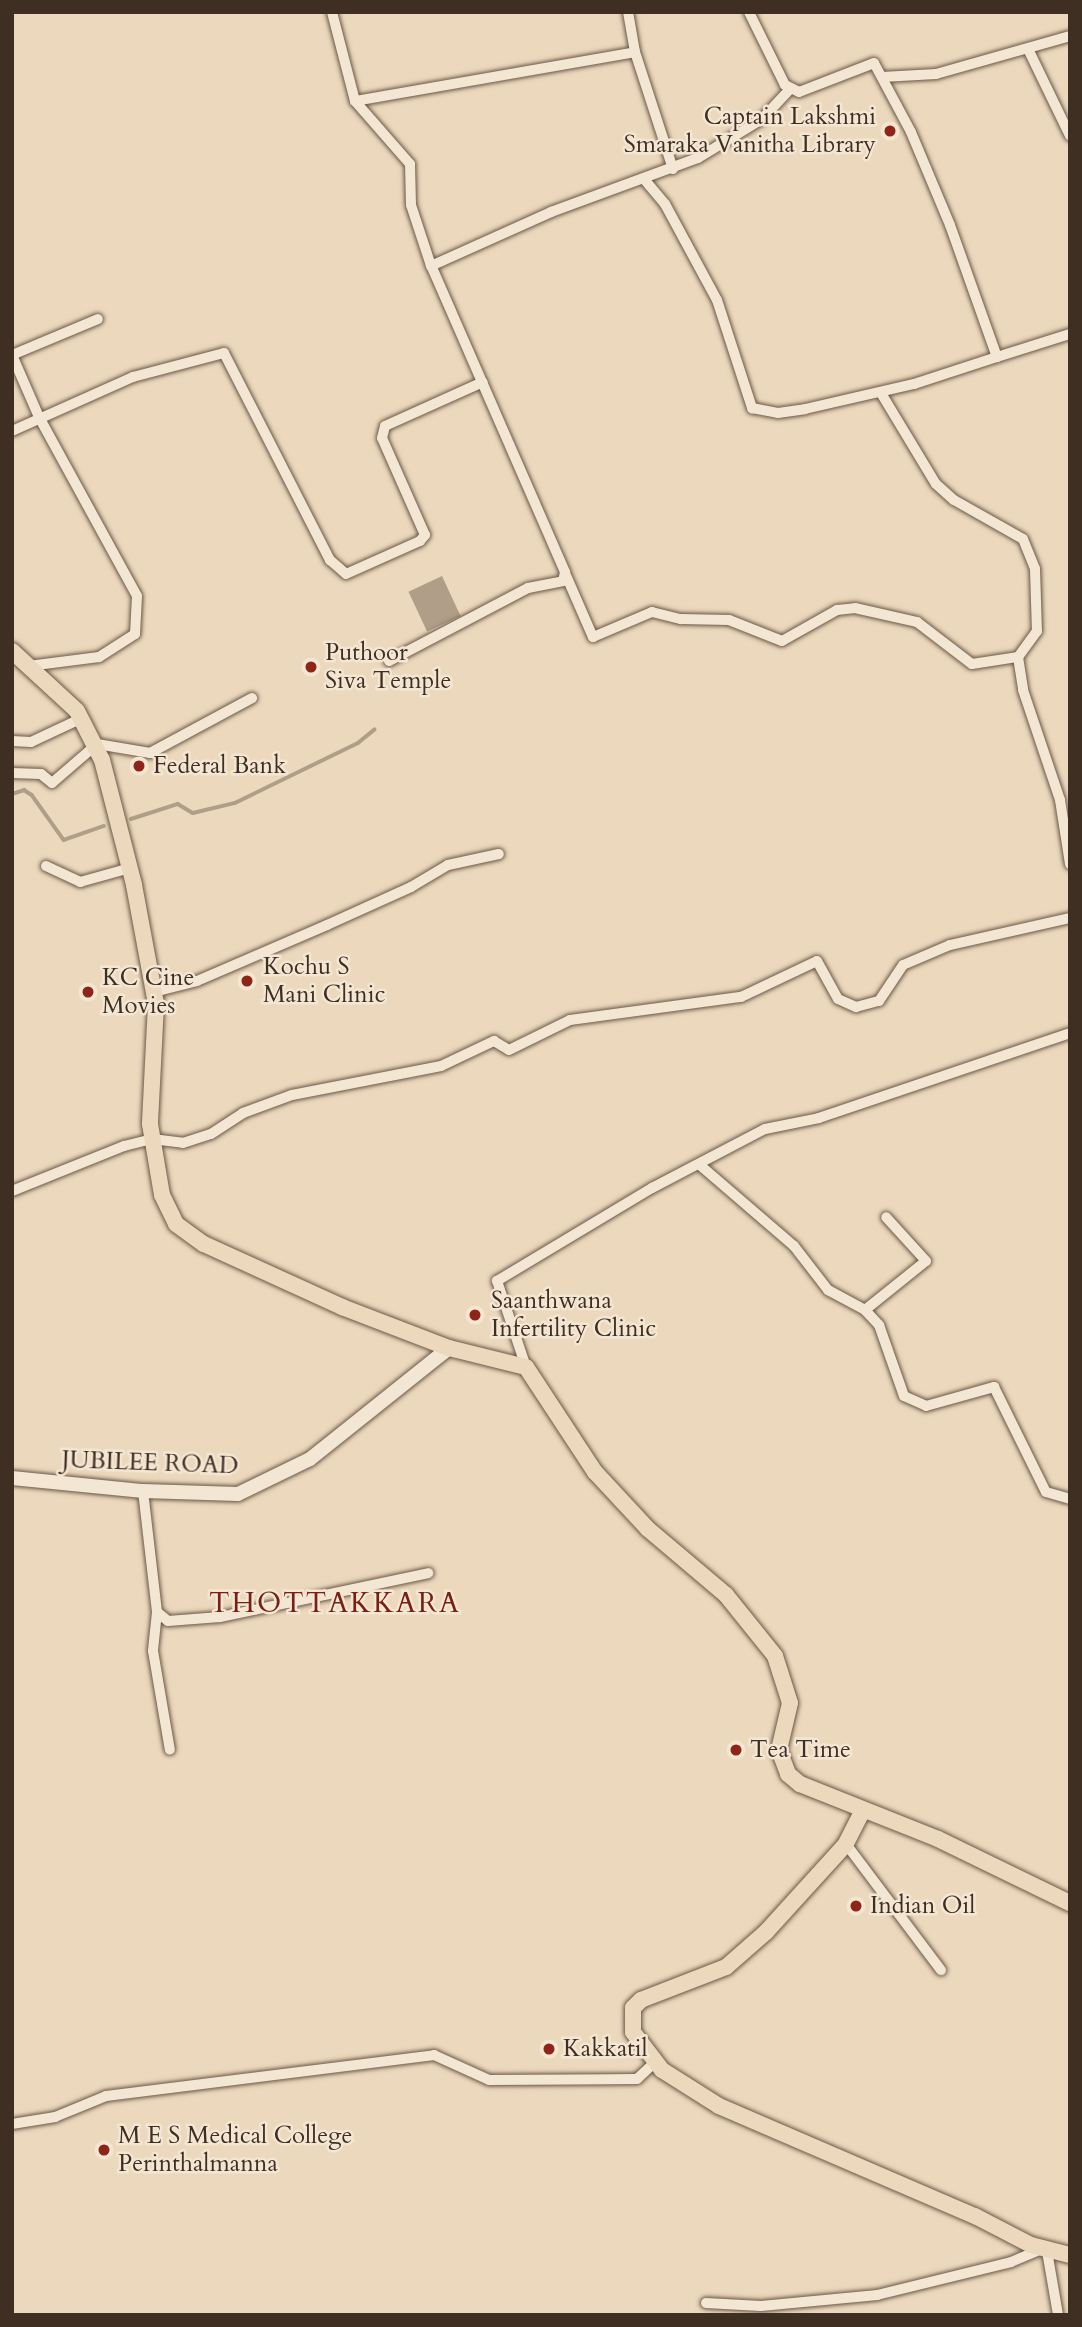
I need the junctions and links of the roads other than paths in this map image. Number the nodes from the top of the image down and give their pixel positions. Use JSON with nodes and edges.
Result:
{"nodes":[{"id":1,"x":332,"y":12,"type":"edge"},
{"id":2,"x":628,"y":12,"type":"edge"},
{"id":3,"x":750,"y":12,"type":"edge"},
{"id":4,"x":1070,"y":36,"type":"edge"},
{"id":5,"x":1029,"y":51,"type":"junction"},
{"id":6,"x":635,"y":52,"type":"junction"},
{"id":7,"x":882,"y":77,"type":"junction"},
{"id":8,"x":791,"y":88,"type":"junction"},
{"id":9,"x":355,"y":101,"type":"junction"},
{"id":10,"x":1070,"y":136,"type":"edge"},
{"id":11,"x":673,"y":169,"type":"junction"},
{"id":12,"x":644,"y":179,"type":"junction"},
{"id":13,"x":430,"y":266,"type":"junction"},
{"id":14,"x":98,"y":319,"type":"dead end"},
{"id":15,"x":1070,"y":334,"type":"edge"},
{"id":16,"x":12,"y":355,"type":"edge"},
{"id":17,"x":997,"y":357,"type":"junction"},
{"id":18,"x":483,"y":382,"type":"junction"},
{"id":19,"x":881,"y":393,"type":"junction"},
{"id":20,"x":39,"y":417,"type":"junction"},
{"id":21,"x":12,"y":431,"type":"edge"},
{"id":22,"x":565,"y":572,"type":"junction"},
{"id":23,"x":12,"y":651,"type":"edge"},
{"id":24,"x":1018,"y":657,"type":"junction"},
{"id":25,"x":389,"y":661,"type":"dead end"},
{"id":26,"x":29,"y":666,"type":"junction"},
{"id":27,"x":252,"y":698,"type":"dead end"},
{"id":28,"x":82,"y":718,"type":"junction"},
{"id":29,"x":12,"y":741,"type":"edge"},
{"id":30,"x":97,"y":744,"type":"junction"},
{"id":31,"x":12,"y":773,"type":"edge"},
{"id":32,"x":499,"y":854,"type":"dead end"},
{"id":33,"x":1070,"y":864,"type":"edge"},
{"id":34,"x":47,"y":866,"type":"dead end"},
{"id":35,"x":130,"y":868,"type":"junction"},
{"id":36,"x":1070,"y":918,"type":"edge"},
{"id":37,"x":154,"y":992,"type":"junction"},
{"id":38,"x":1070,"y":1033,"type":"edge"},
{"id":39,"x":152,"y":1139,"type":"junction"},
{"id":40,"x":701,"y":1166,"type":"junction"},
{"id":41,"x":12,"y":1191,"type":"edge"},
{"id":42,"x":886,"y":1217,"type":"dead end"},
{"id":43,"x":865,"y":1310,"type":"junction"},
{"id":44,"x":449,"y":1348,"type":"junction"},
{"id":45,"x":526,"y":1367,"type":"junction"},
{"id":46,"x":12,"y":1478,"type":"edge"},
{"id":47,"x":143,"y":1491,"type":"junction"},
{"id":48,"x":1070,"y":1499,"type":"edge"},
{"id":49,"x":428,"y":1573,"type":"dead end"},
{"id":50,"x":158,"y":1612,"type":"junction"},
{"id":51,"x":170,"y":1750,"type":"dead end"},
{"id":52,"x":863,"y":1810,"type":"junction"},
{"id":53,"x":846,"y":1844,"type":"junction"},
{"id":54,"x":1070,"y":1903,"type":"edge"},
{"id":55,"x":942,"y":1970,"type":"dead end"},
{"id":56,"x":655,"y":2062,"type":"junction"},
{"id":57,"x":12,"y":2124,"type":"edge"},
{"id":58,"x":1044,"y":2250,"type":"junction"},
{"id":59,"x":1070,"y":2255,"type":"edge"},
{"id":60,"x":706,"y":2303,"type":"dead end"},
{"id":61,"x":1058,"y":2315,"type":"edge"}],
"edges":[{"from":1,"to":9,"type":"street"},
{"from":2,"to":6,"type":"street"},
{"from":3,"to":8,"type":"street"},
{"from":4,"to":5,"type":"street"},
{"from":5,"to":7,"type":"street"},
{"from":5,"to":10,"type":"street"},
{"from":6,"to":9,"type":"street"},
{"from":6,"to":11,"type":"street"},
{"from":7,"to":8,"type":"street"},
{"from":7,"to":17,"type":"street"},
{"from":8,"to":11,"type":"street"},
{"from":9,"to":13,"type":"street"},
{"from":11,"to":12,"type":"street"},
{"from":12,"to":13,"type":"street"},
{"from":12,"to":19,"type":"street"},
{"from":13,"to":18,"type":"street"},
{"from":14,"to":16,"type":"street"},
{"from":15,"to":17,"type":"street"},
{"from":16,"to":20,"type":"street"},
{"from":17,"to":19,"type":"street"},
{"from":18,"to":20,"type":"street"},
{"from":18,"to":22,"type":"street"},
{"from":19,"to":24,"type":"street"},
{"from":20,"to":21,"type":"street"},
{"from":20,"to":26,"type":"street"},
{"from":22,"to":24,"type":"street"},
{"from":22,"to":25,"type":"street"},
{"from":23,"to":26,"type":"main road"},
{"from":24,"to":33,"type":"street"},
{"from":26,"to":28,"type":"main road"},
{"from":27,"to":30,"type":"street"},
{"from":28,"to":29,"type":"street"},
{"from":28,"to":30,"type":"main road"},
{"from":30,"to":31,"type":"street"},
{"from":30,"to":35,"type":"main road"},
{"from":32,"to":37,"type":"street"},
{"from":34,"to":35,"type":"street"},
{"from":35,"to":37,"type":"main road"},
{"from":36,"to":39,"type":"street"},
{"from":37,"to":39,"type":"main road"},
{"from":38,"to":40,"type":"street"},
{"from":39,"to":41,"type":"street"},
{"from":39,"to":44,"type":"main road"},
{"from":40,"to":43,"type":"street"},
{"from":40,"to":45,"type":"street"},
{"from":42,"to":43,"type":"street"},
{"from":43,"to":48,"type":"street"},
{"from":44,"to":45,"type":"main road"},
{"from":44,"to":47,"type":"main road","name":"JUBILEE ROAD"},
{"from":45,"to":52,"type":"main road"},
{"from":46,"to":47,"type":"main road","name":"JUBILEE ROAD"},
{"from":47,"to":50,"type":"street"},
{"from":49,"to":50,"type":"street"},
{"from":50,"to":51,"type":"street"},
{"from":52,"to":53,"type":"main road"},
{"from":52,"to":54,"type":"main road"},
{"from":53,"to":55,"type":"street"},
{"from":53,"to":56,"type":"main road"},
{"from":56,"to":57,"type":"street"},
{"from":56,"to":58,"type":"main road"},
{"from":58,"to":59,"type":"main road"},
{"from":58,"to":60,"type":"street"},
{"from":58,"to":61,"type":"street"}]}
